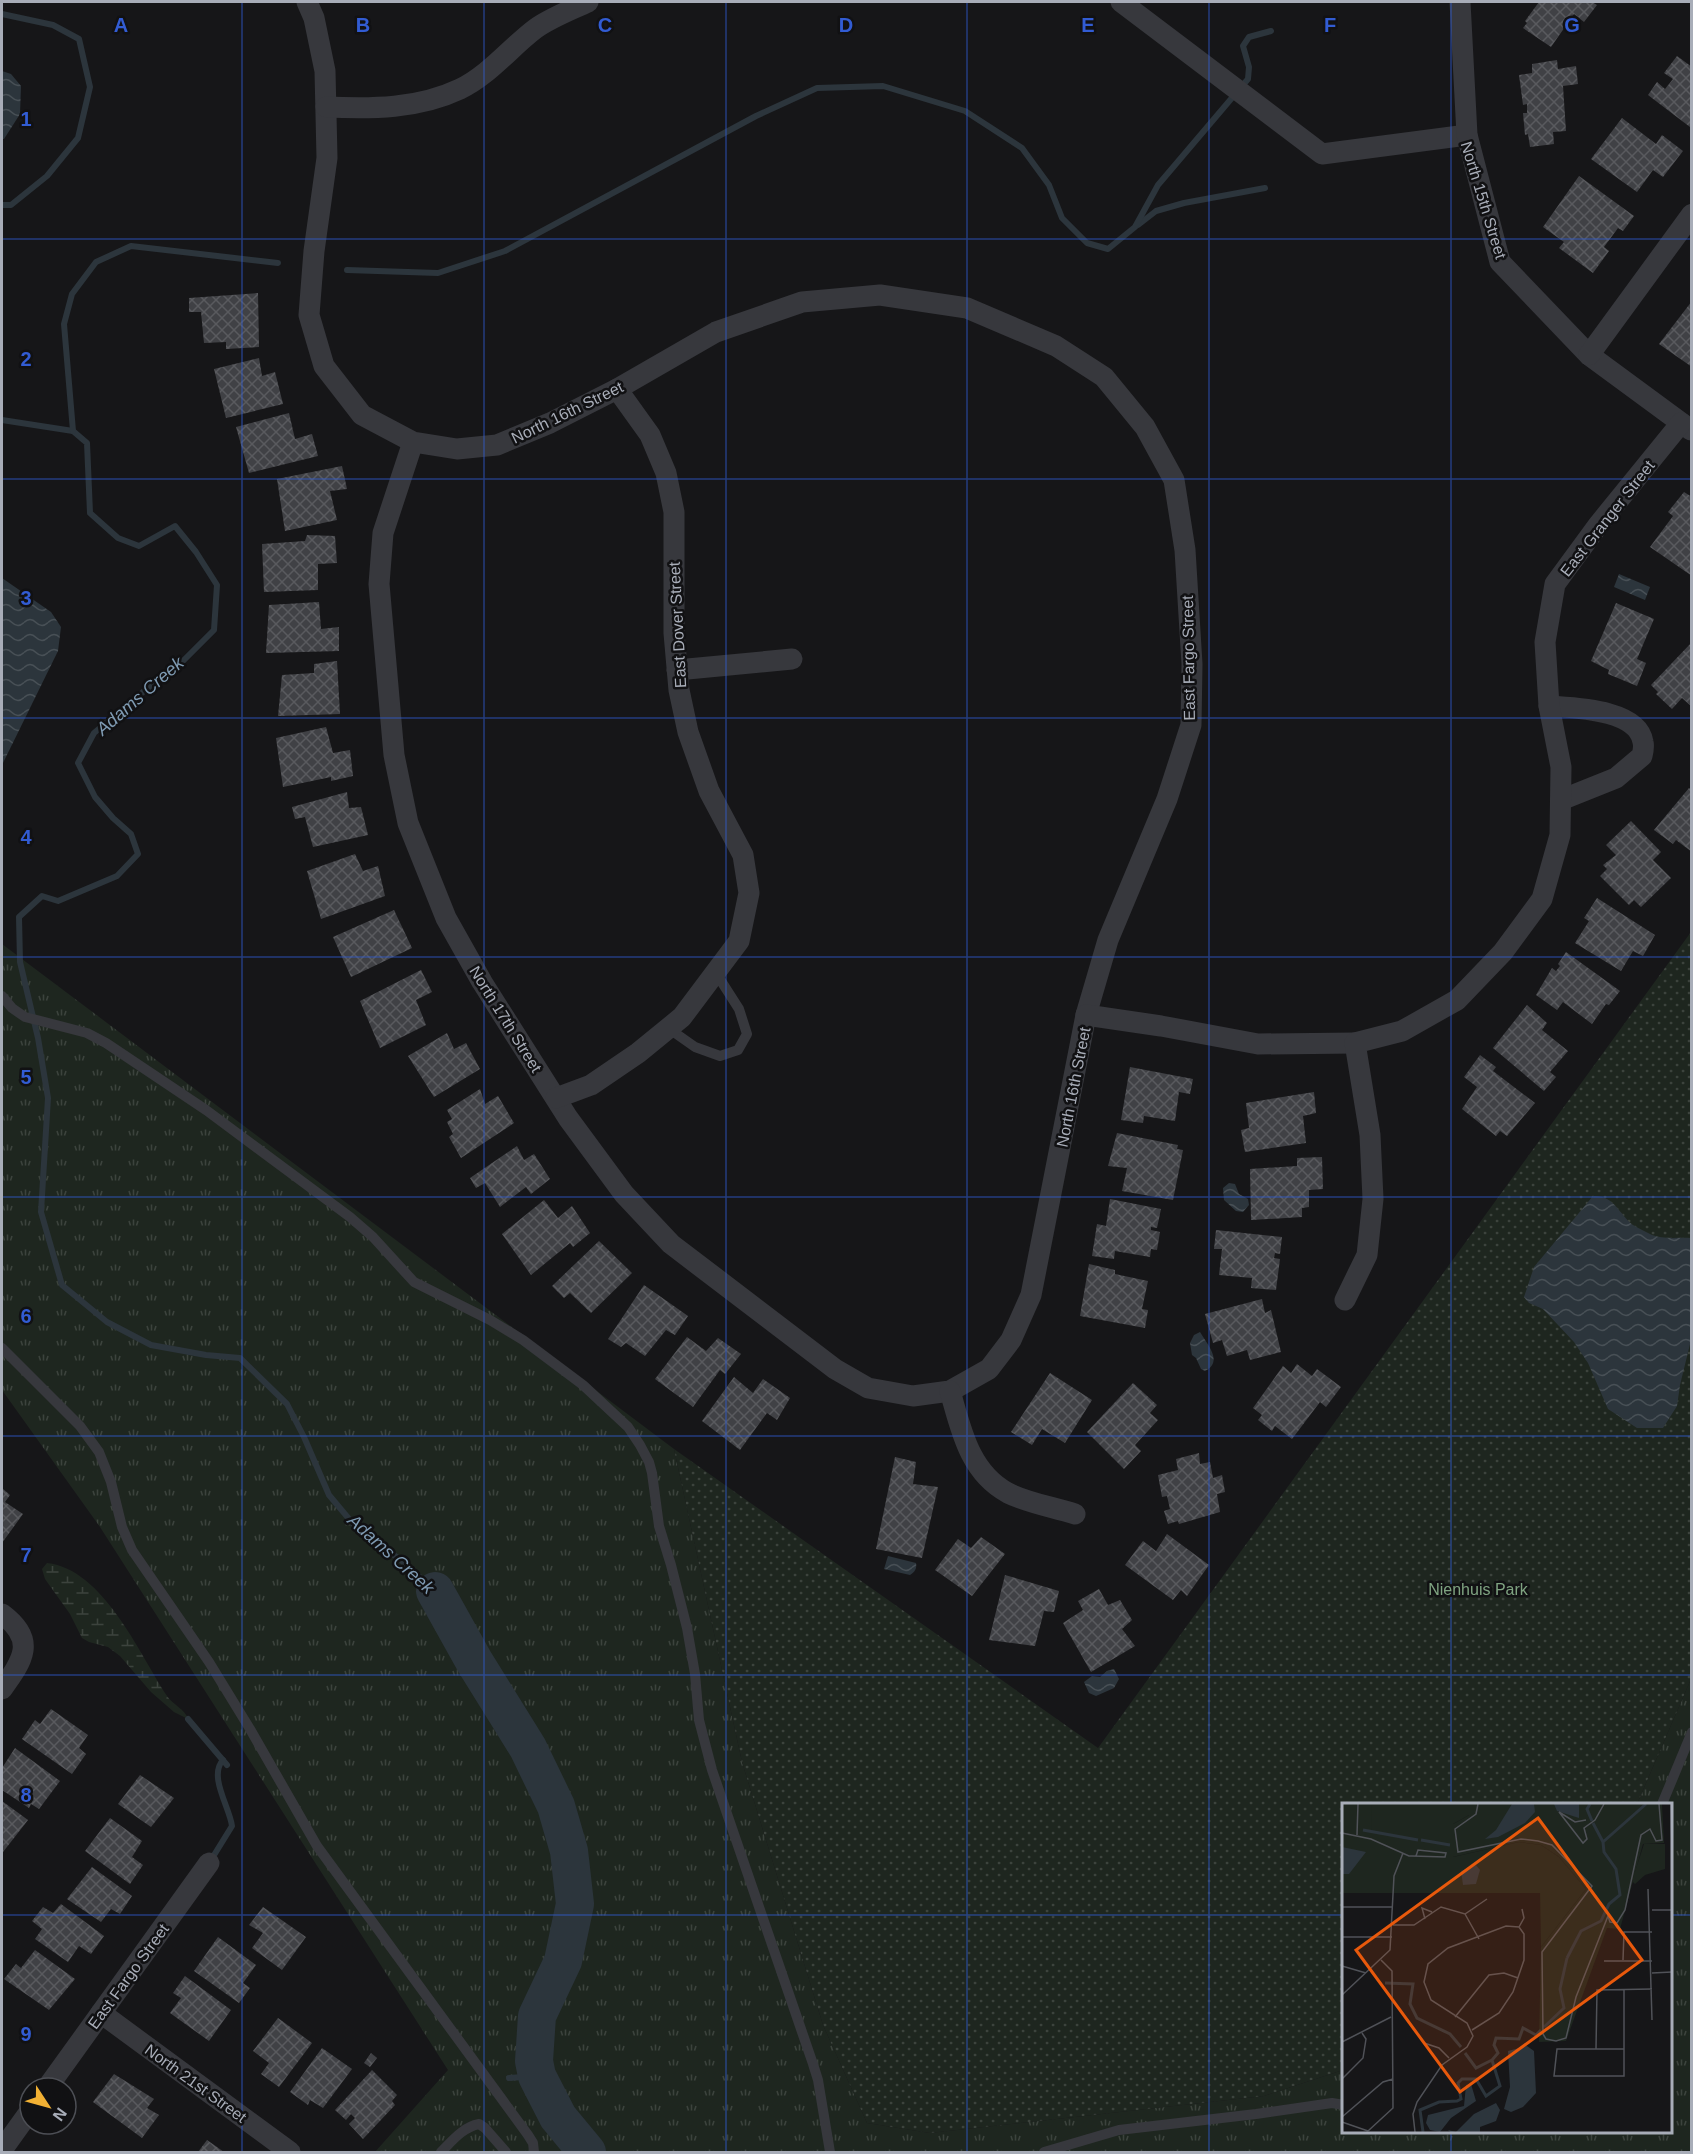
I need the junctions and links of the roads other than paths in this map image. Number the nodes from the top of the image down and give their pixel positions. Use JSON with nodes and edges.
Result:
{"nodes":[{"id":1,"x":307,"y":2,"type":"edge"},
{"id":2,"x":588,"y":2,"type":"edge"},
{"id":3,"x":1121,"y":2,"type":"edge"},
{"id":4,"x":1460,"y":2,"type":"edge"},
{"id":5,"x":326,"y":107,"type":"junction"},
{"id":6,"x":1467,"y":135,"type":"junction"},
{"id":7,"x":1692,"y":214,"type":"edge"},
{"id":8,"x":1589,"y":355,"type":"junction"},
{"id":9,"x":1104,"y":377,"type":"joint"},
{"id":10,"x":616,"y":389,"type":"junction"},
{"id":11,"x":1687,"y":427,"type":"edge"},
{"id":12,"x":413,"y":442,"type":"junction"},
{"id":13,"x":792,"y":659,"type":"dead end"},
{"id":14,"x":678,"y":670,"type":"junction"},
{"id":15,"x":1549,"y":706,"type":"junction"},
{"id":16,"x":1561,"y":800,"type":"junction"},
{"id":17,"x":716,"y":973,"type":"junction"},
{"id":18,"x":2,"y":996,"type":"edge"},
{"id":19,"x":1086,"y":1016,"type":"junction"},
{"id":20,"x":668,"y":1028,"type":"junction"},
{"id":21,"x":1355,"y":1043,"type":"junction"},
{"id":22,"x":556,"y":1098,"type":"junction"},
{"id":23,"x":1345,"y":1300,"type":"dead end"},
{"id":24,"x":2,"y":1348,"type":"edge"},
{"id":25,"x":950,"y":1391,"type":"junction"},
{"id":26,"x":1075,"y":1514,"type":"dead end"},
{"id":27,"x":2,"y":1614,"type":"edge"},
{"id":28,"x":2,"y":1689,"type":"edge"},
{"id":29,"x":1692,"y":1732,"type":"edge"},
{"id":30,"x":1662,"y":1803,"type":"edge"},
{"id":31,"x":209,"y":1863,"type":"dead end"},
{"id":32,"x":101,"y":2013,"type":"junction"},
{"id":33,"x":56,"y":2076,"type":"edge"},
{"id":34,"x":1342,"y":2105,"type":"edge"},
{"id":35,"x":18,"y":2128,"type":"edge"},
{"id":36,"x":2,"y":2150,"type":"edge"},
{"id":37,"x":290,"y":2152,"type":"edge"},
{"id":38,"x":441,"y":2152,"type":"edge"},
{"id":39,"x":506,"y":2152,"type":"edge"},
{"id":40,"x":534,"y":2152,"type":"edge"},
{"id":41,"x":830,"y":2152,"type":"edge"},
{"id":42,"x":1044,"y":2152,"type":"edge"}],
"edges":[{"from":1,"to":5,"type":"street","name":"North 16th Street"},
{"from":2,"to":5,"type":"street"},
{"from":3,"to":6,"type":"street","name":"North 15th Street"},
{"from":4,"to":6,"type":"street"},
{"from":5,"to":12,"type":"street","name":"North 16th Street"},
{"from":6,"to":8,"type":"street","name":"North 15th Street"},
{"from":7,"to":8,"type":"street"},
{"from":8,"to":11,"type":"street","name":"North 15th Street"},
{"from":9,"to":10,"type":"street","name":"North 16th Street"},
{"from":9,"to":19,"type":"street","name":"East Fargo Street"},
{"from":10,"to":12,"type":"street","name":"North 16th Street"},
{"from":10,"to":14,"type":"street","name":"East Dover Street"},
{"from":11,"to":15,"type":"street","name":"East Granger Street"},
{"from":12,"to":22,"type":"street","name":"North 17th Street"},
{"from":13,"to":14,"type":"street"},
{"from":14,"to":17,"type":"street","name":"East Dover Street"},
{"from":15,"to":16,"type":"street","name":"East Granger Street"},
{"from":15,"to":16,"type":"street"},
{"from":16,"to":21,"type":"street","name":"East Granger Street"},
{"from":17,"to":20,"type":"street","name":"East Dover Street"},
{"from":17,"to":20,"type":"lane"},
{"from":18,"to":41,"type":"lane"},
{"from":19,"to":21,"type":"street","name":"North 16th Street"},
{"from":19,"to":25,"type":"street","name":"North 16th Street"},
{"from":20,"to":22,"type":"street","name":"East Dover Street"},
{"from":21,"to":23,"type":"street"},
{"from":22,"to":25,"type":"street","name":"North 17th Street"},
{"from":24,"to":40,"type":"lane"},
{"from":25,"to":26,"type":"street"},
{"from":27,"to":28,"type":"street"},
{"from":29,"to":30,"type":"lane"},
{"from":31,"to":32,"type":"street","name":"East Fargo Street"},
{"from":32,"to":33,"type":"street","name":"East Fargo Street"},
{"from":32,"to":37,"type":"street","name":"North 21st Street"},
{"from":34,"to":42,"type":"lane"},
{"from":35,"to":36,"type":"street"},
{"from":38,"to":39,"type":"lane"}]}
